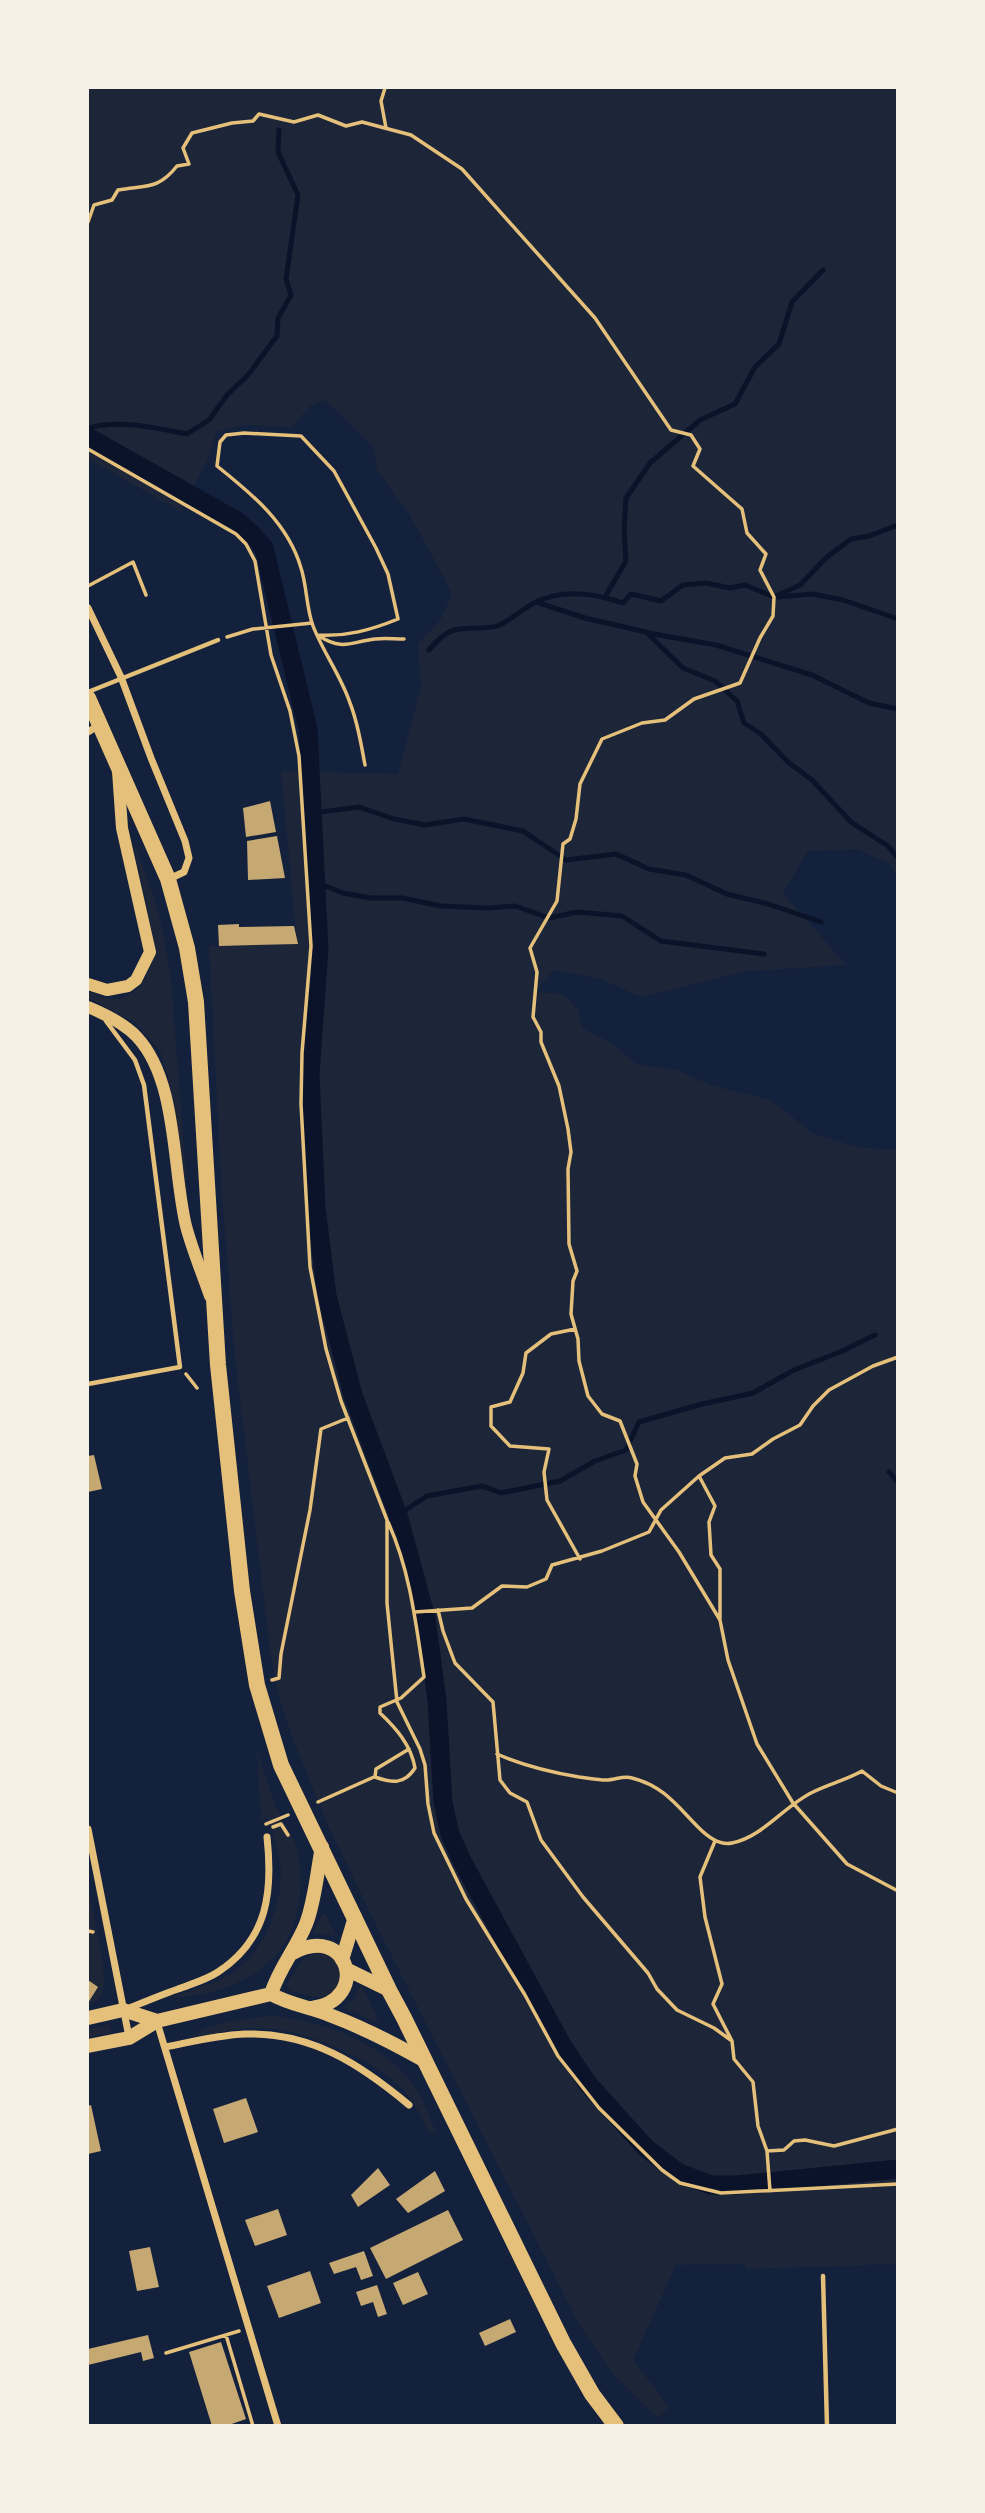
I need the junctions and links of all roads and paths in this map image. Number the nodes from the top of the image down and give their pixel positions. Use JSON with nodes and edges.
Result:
{"nodes":[{"id":1,"x":385,"y":88,"type":"edge"},
{"id":2,"x":386,"y":128,"type":"junction"},
{"id":3,"x":88,"y":222,"type":"edge"},
{"id":4,"x":88,"y":449,"type":"edge"},
{"id":5,"x":88,"y":586,"type":"edge"},
{"id":6,"x":146,"y":595,"type":"dead end"},
{"id":7,"x":88,"y":608,"type":"edge"},
{"id":8,"x":311,"y":623,"type":"junction"},
{"id":9,"x":267,"y":627,"type":"junction"},
{"id":10,"x":317,"y":635,"type":"junction"},
{"id":11,"x":404,"y":639,"type":"dead end"},
{"id":12,"x":218,"y":640,"type":"joint"},
{"id":13,"x":121,"y":677,"type":"junction"},
{"id":14,"x":88,"y":692,"type":"edge"},
{"id":15,"x":88,"y":698,"type":"edge"},
{"id":16,"x":94,"y":728,"type":"edge"},
{"id":17,"x":117,"y":760,"type":"junction"},
{"id":18,"x":365,"y":765,"type":"dead end"},
{"id":19,"x":169,"y":879,"type":"junction"},
{"id":20,"x":88,"y":984,"type":"edge"},
{"id":21,"x":92,"y":1009,"type":"edge"},
{"id":22,"x":214,"y":1307,"type":"junction"},
{"id":23,"x":575,"y":1328,"type":"junction"},
{"id":24,"x":898,"y":1357,"type":"edge"},
{"id":25,"x":180,"y":1367,"type":"junction"},
{"id":26,"x":88,"y":1384,"type":"edge"},
{"id":27,"x":197,"y":1388,"type":"dead end"},
{"id":28,"x":348,"y":1418,"type":"junction"},
{"id":29,"x":699,"y":1476,"type":"junction"},
{"id":30,"x":656,"y":1519,"type":"junction"},
{"id":31,"x":387,"y":1520,"type":"junction"},
{"id":32,"x":580,"y":1559,"type":"junction"},
{"id":33,"x":438,"y":1609,"type":"junction"},
{"id":34,"x":415,"y":1612,"type":"junction"},
{"id":35,"x":720,"y":1620,"type":"junction"},
{"id":36,"x":257,"y":1685,"type":"junction"},
{"id":37,"x":408,"y":1748,"type":"junction"},
{"id":38,"x":497,"y":1754,"type":"junction"},
{"id":39,"x":375,"y":1777,"type":"junction"},
{"id":40,"x":360,"y":1785,"type":"dead end"},
{"id":41,"x":898,"y":1793,"type":"edge"},
{"id":42,"x":793,"y":1803,"type":"junction"},
{"id":43,"x":88,"y":1829,"type":"edge"},
{"id":44,"x":267,"y":1837,"type":"dead end"},
{"id":45,"x":715,"y":1841,"type":"junction"},
{"id":46,"x":322,"y":1847,"type":"junction"},
{"id":47,"x":898,"y":1891,"type":"edge"},
{"id":48,"x":355,"y":1917,"type":"junction"},
{"id":49,"x":293,"y":1953,"type":"junction"},
{"id":50,"x":344,"y":1964,"type":"junction"},
{"id":51,"x":389,"y":1990,"type":"junction"},
{"id":52,"x":271,"y":1994,"type":"junction"},
{"id":53,"x":311,"y":2008,"type":"junction"},
{"id":54,"x":123,"y":2010,"type":"junction"},
{"id":55,"x":88,"y":2018,"type":"edge"},
{"id":56,"x":157,"y":2021,"type":"junction"},
{"id":57,"x":129,"y":2038,"type":"junction"},
{"id":58,"x":732,"y":2041,"type":"junction"},
{"id":59,"x":88,"y":2046,"type":"edge"},
{"id":60,"x":165,"y":2047,"type":"junction"},
{"id":61,"x":425,"y":2061,"type":"junction"},
{"id":62,"x":409,"y":2105,"type":"dead end"},
{"id":63,"x":898,"y":2129,"type":"edge"},
{"id":64,"x":767,"y":2151,"type":"junction"},
{"id":65,"x":898,"y":2184,"type":"edge"},
{"id":66,"x":771,"y":2192,"type":"junction"},
{"id":67,"x":823,"y":2276,"type":"dead end"},
{"id":68,"x":248,"y":2328,"type":"junction"},
{"id":69,"x":226,"y":2335,"type":"junction"},
{"id":70,"x":166,"y":2353,"type":"dead end"},
{"id":71,"x":604,"y":2419,"type":"edge"},
{"id":72,"x":253,"y":2426,"type":"edge"},
{"id":73,"x":278,"y":2426,"type":"edge"},
{"id":74,"x":616,"y":2426,"type":"edge"},
{"id":75,"x":827,"y":2426,"type":"edge"}],
"edges":[{"from":1,"to":2,"type":"path"},
{"from":2,"to":3,"type":"path"},
{"from":2,"to":23,"type":"path"},
{"from":4,"to":9,"type":"path"},
{"from":5,"to":6,"type":"path"},
{"from":7,"to":13,"type":"street"},
{"from":8,"to":9,"type":"path"},
{"from":8,"to":10,"type":"path"},
{"from":8,"to":10,"type":"path"},
{"from":9,"to":12,"type":"path"},
{"from":9,"to":28,"type":"path"},
{"from":10,"to":11,"type":"path"},
{"from":10,"to":18,"type":"path"},
{"from":12,"to":13,"type":"lane"},
{"from":13,"to":14,"type":"lane"},
{"from":13,"to":19,"type":"street"},
{"from":15,"to":16,"type":"highway"},
{"from":16,"to":17,"type":"highway"},
{"from":17,"to":19,"type":"highway"},
{"from":17,"to":20,"type":"main road"},
{"from":19,"to":22,"type":"highway"},
{"from":21,"to":22,"type":"main road"},
{"from":21,"to":25,"type":"lane"},
{"from":22,"to":36,"type":"highway"},
{"from":23,"to":30,"type":"path"},
{"from":23,"to":32,"type":"path"},
{"from":24,"to":29,"type":"path"},
{"from":25,"to":26,"type":"lane"},
{"from":25,"to":27,"type":"path"},
{"from":28,"to":31,"type":"path"},
{"from":28,"to":36,"type":"path"},
{"from":29,"to":30,"type":"path"},
{"from":29,"to":35,"type":"path"},
{"from":30,"to":32,"type":"path"},
{"from":30,"to":35,"type":"path"},
{"from":31,"to":34,"type":"path"},
{"from":31,"to":66,"type":"path"},
{"from":32,"to":33,"type":"path"},
{"from":33,"to":34,"type":"path"},
{"from":33,"to":38,"type":"path"},
{"from":34,"to":37,"type":"path"},
{"from":35,"to":42,"type":"path"},
{"from":36,"to":46,"type":"highway"},
{"from":37,"to":39,"type":"path"},
{"from":37,"to":39,"type":"path"},
{"from":38,"to":45,"type":"path"},
{"from":38,"to":58,"type":"path"},
{"from":39,"to":40,"type":"path"},
{"from":41,"to":42,"type":"path"},
{"from":42,"to":45,"type":"path"},
{"from":42,"to":47,"type":"path"},
{"from":43,"to":54,"type":"street"},
{"from":44,"to":54,"type":"street"},
{"from":45,"to":58,"type":"path"},
{"from":46,"to":48,"type":"highway"},
{"from":46,"to":49,"type":"main road"},
{"from":48,"to":50,"type":"main road"},
{"from":48,"to":51,"type":"highway"},
{"from":49,"to":50,"type":"main road"},
{"from":49,"to":52,"type":"main road"},
{"from":50,"to":51,"type":"main road"},
{"from":50,"to":53,"type":"main road"},
{"from":51,"to":61,"type":"highway"},
{"from":52,"to":53,"type":"main road"},
{"from":52,"to":56,"type":"main road"},
{"from":53,"to":61,"type":"main road"},
{"from":54,"to":55,"type":"main road"},
{"from":54,"to":56,"type":"main road"},
{"from":54,"to":57,"type":"street"},
{"from":56,"to":57,"type":"main road"},
{"from":56,"to":60,"type":"street"},
{"from":57,"to":59,"type":"main road"},
{"from":58,"to":64,"type":"path"},
{"from":60,"to":62,"type":"street"},
{"from":60,"to":68,"type":"street"},
{"from":61,"to":71,"type":"highway"},
{"from":63,"to":64,"type":"path"},
{"from":64,"to":66,"type":"path"},
{"from":65,"to":66,"type":"path"},
{"from":67,"to":75,"type":"lane"},
{"from":68,"to":69,"type":"path"},
{"from":68,"to":73,"type":"street"},
{"from":69,"to":70,"type":"path"},
{"from":69,"to":72,"type":"path"},
{"from":71,"to":74,"type":"highway"}]}
